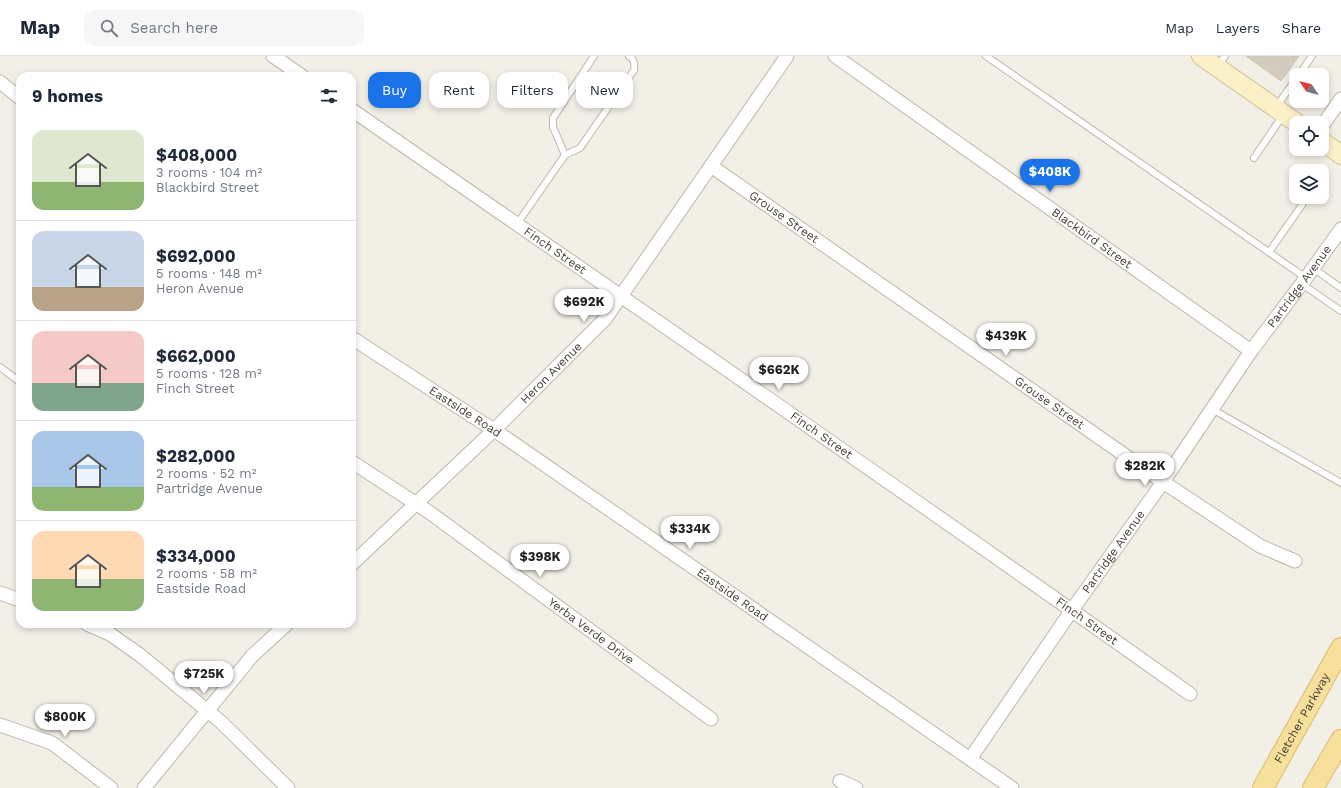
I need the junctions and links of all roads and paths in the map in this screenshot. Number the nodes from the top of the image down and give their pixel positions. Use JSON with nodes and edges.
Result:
{"nodes":[{"id":1,"x":273,"y":56,"type":"edge"},
{"id":2,"x":594,"y":56,"type":"edge"},
{"id":3,"x":629,"y":56,"type":"edge"},
{"id":4,"x":787,"y":56,"type":"edge"},
{"id":5,"x":835,"y":56,"type":"edge"},
{"id":6,"x":986,"y":56,"type":"edge"},
{"id":7,"x":1201,"y":56,"type":"edge"},
{"id":8,"x":1312,"y":56,"type":"edge"},
{"id":9,"x":1221,"y":62,"type":"edge"},
{"id":10,"x":1304,"y":68,"type":"edge"},
{"id":11,"x":296,"y":72,"type":"edge"},
{"id":12,"x":0,"y":82,"type":"edge"},
{"id":13,"x":16,"y":95,"type":"edge"},
{"id":14,"x":1341,"y":99,"type":"edge"},
{"id":15,"x":1289,"y":104,"type":"edge"},
{"id":16,"x":356,"y":113,"type":"edge"},
{"id":17,"x":1286,"y":115,"type":"edge"},
{"id":18,"x":1329,"y":116,"type":"edge"},
{"id":19,"x":1329,"y":146,"type":"edge"},
{"id":20,"x":1341,"y":155,"type":"edge"},
{"id":21,"x":564,"y":156,"type":"junction"},
{"id":22,"x":1254,"y":158,"type":"dead end"},
{"id":23,"x":711,"y":166,"type":"junction"},
{"id":24,"x":1302,"y":205,"type":"dead end"},
{"id":25,"x":517,"y":224,"type":"junction"},
{"id":26,"x":1341,"y":229,"type":"edge"},
{"id":27,"x":1269,"y":252,"type":"junction"},
{"id":28,"x":1307,"y":277,"type":"junction"},
{"id":29,"x":1341,"y":288,"type":"edge"},
{"id":30,"x":621,"y":296,"type":"junction"},
{"id":31,"x":1341,"y":311,"type":"edge"},
{"id":32,"x":356,"y":341,"type":"edge"},
{"id":33,"x":1251,"y":351,"type":"junction"},
{"id":34,"x":0,"y":367,"type":"edge"},
{"id":35,"x":16,"y":379,"type":"edge"},
{"id":36,"x":1212,"y":409,"type":"junction"},
{"id":37,"x":494,"y":430,"type":"junction"},
{"id":38,"x":356,"y":465,"type":"edge"},
{"id":39,"x":1163,"y":482,"type":"junction"},
{"id":40,"x":1341,"y":483,"type":"edge"},
{"id":41,"x":416,"y":504,"type":"junction"},
{"id":42,"x":356,"y":560,"type":"edge"},
{"id":43,"x":1295,"y":560,"type":"dead end"},
{"id":44,"x":0,"y":593,"type":"edge"},
{"id":45,"x":16,"y":599,"type":"edge"},
{"id":46,"x":1072,"y":610,"type":"junction"},
{"id":47,"x":96,"y":628,"type":"edge"},
{"id":48,"x":283,"y":628,"type":"edge"},
{"id":49,"x":1341,"y":648,"type":"edge"},
{"id":50,"x":1190,"y":694,"type":"dead end"},
{"id":51,"x":207,"y":710,"type":"junction"},
{"id":52,"x":711,"y":719,"type":"dead end"},
{"id":53,"x":0,"y":725,"type":"edge"},
{"id":54,"x":1341,"y":740,"type":"edge"},
{"id":55,"x":970,"y":759,"type":"junction"},
{"id":56,"x":840,"y":781,"type":"dead end"},
{"id":57,"x":110,"y":788,"type":"edge"},
{"id":58,"x":144,"y":788,"type":"edge"},
{"id":59,"x":288,"y":788,"type":"edge"},
{"id":60,"x":856,"y":788,"type":"edge"},
{"id":61,"x":1012,"y":788,"type":"edge"},
{"id":62,"x":1263,"y":788,"type":"edge"},
{"id":63,"x":1313,"y":788,"type":"edge"}],
"edges":[{"from":1,"to":11,"type":"street"},
{"from":2,"to":21,"type":"lane"},
{"from":3,"to":21,"type":"lane"},
{"from":4,"to":23,"type":"street","name":"Heron Avenue"},
{"from":5,"to":33,"type":"street","name":"Blackbird Street"},
{"from":6,"to":27,"type":"lane"},
{"from":7,"to":9,"type":"main road"},
{"from":8,"to":10,"type":"lane"},
{"from":9,"to":17,"type":"main road"},
{"from":12,"to":13,"type":"street"},
{"from":14,"to":18,"type":"street"},
{"from":15,"to":17,"type":"lane"},
{"from":16,"to":25,"type":"street","name":"Finch Street"},
{"from":17,"to":22,"type":"lane"},
{"from":19,"to":20,"type":"main road"},
{"from":21,"to":25,"type":"lane"},
{"from":23,"to":30,"type":"street","name":"Heron Avenue"},
{"from":23,"to":39,"type":"street","name":"Grouse Street"},
{"from":24,"to":27,"type":"lane"},
{"from":25,"to":30,"type":"street","name":"Finch Street"},
{"from":26,"to":28,"type":"street","name":"Partridge Avenue"},
{"from":27,"to":28,"type":"lane"},
{"from":28,"to":29,"type":"lane"},
{"from":28,"to":31,"type":"lane"},
{"from":28,"to":33,"type":"street","name":"Partridge Avenue"},
{"from":30,"to":37,"type":"street","name":"Heron Avenue"},
{"from":30,"to":46,"type":"street","name":"Finch Street"},
{"from":32,"to":37,"type":"street","name":"Eastside Road"},
{"from":33,"to":36,"type":"street","name":"Partridge Avenue"},
{"from":34,"to":35,"type":"lane"},
{"from":36,"to":39,"type":"street","name":"Partridge Avenue"},
{"from":36,"to":40,"type":"lane"},
{"from":37,"to":41,"type":"street","name":"Heron Avenue"},
{"from":37,"to":55,"type":"street","name":"Eastside Road"},
{"from":38,"to":41,"type":"street","name":"Yerba Verde Drive"},
{"from":39,"to":43,"type":"street","name":"Grouse Street"},
{"from":39,"to":46,"type":"street","name":"Partridge Avenue"},
{"from":41,"to":42,"type":"street","name":"Heron Avenue"},
{"from":41,"to":52,"type":"street","name":"Yerba Verde Drive"},
{"from":44,"to":45,"type":"street"},
{"from":46,"to":50,"type":"street","name":"Finch Street"},
{"from":46,"to":55,"type":"street","name":"Partridge Avenue"},
{"from":47,"to":51,"type":"street"},
{"from":48,"to":51,"type":"street"},
{"from":49,"to":62,"type":"main road","name":"Fletcher Parkway"},
{"from":51,"to":58,"type":"street"},
{"from":51,"to":59,"type":"street"},
{"from":53,"to":57,"type":"street"},
{"from":54,"to":63,"type":"main road"},
{"from":55,"to":61,"type":"street","name":"Eastside Road"},
{"from":56,"to":60,"type":"street"}]}
